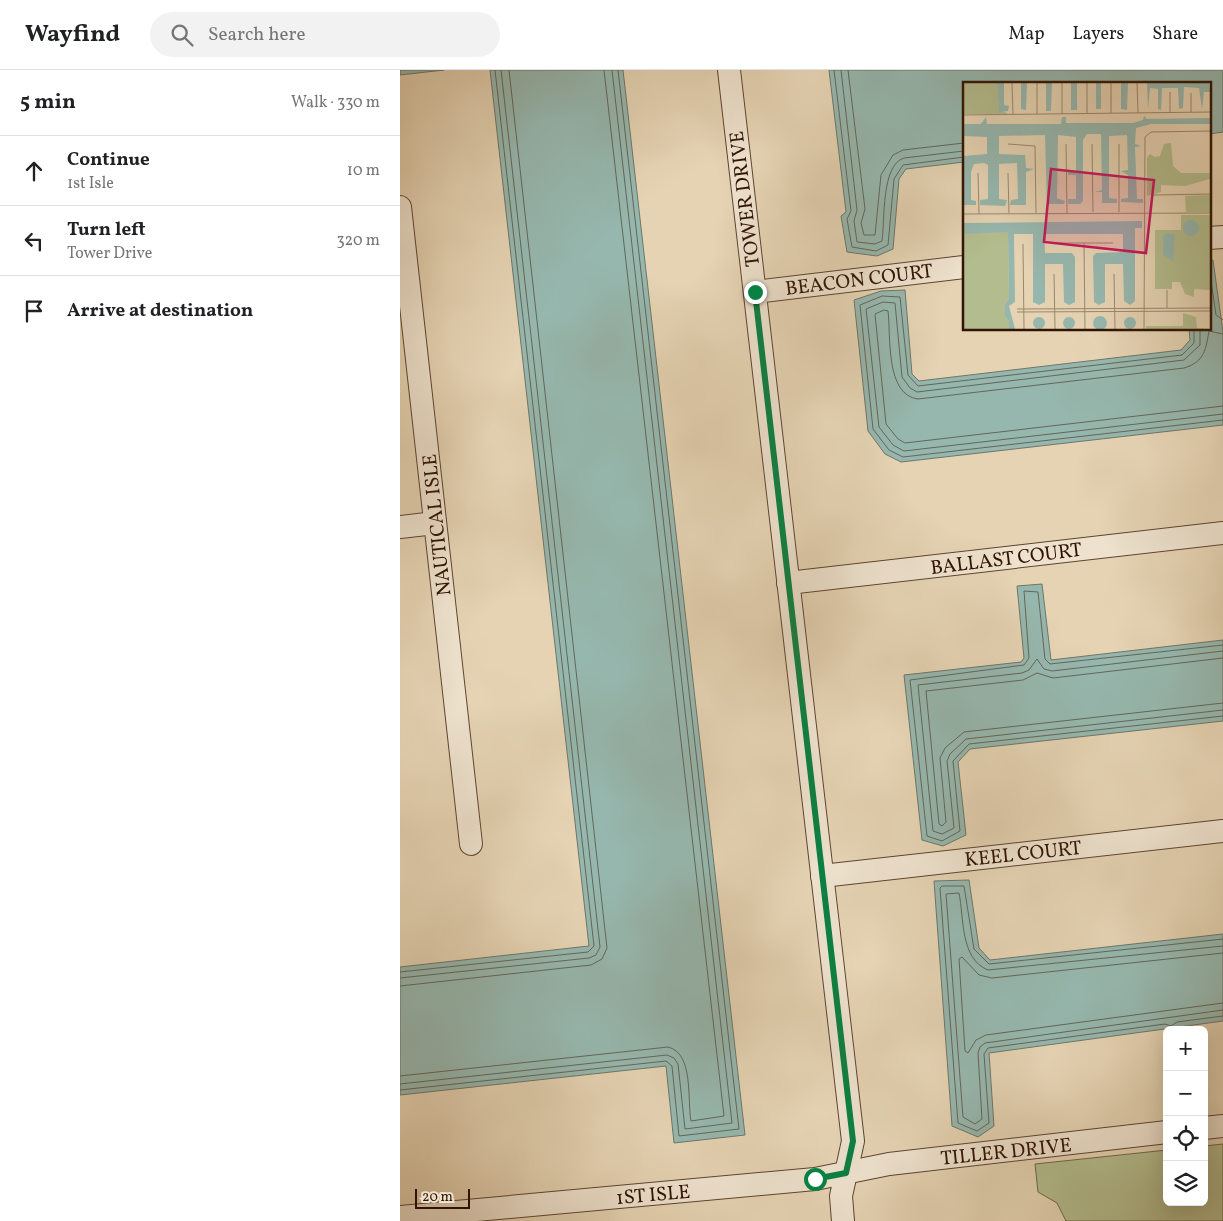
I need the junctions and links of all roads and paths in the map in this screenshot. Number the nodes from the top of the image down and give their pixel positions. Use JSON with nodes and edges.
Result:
{"nodes":[{"id":1,"x":729,"y":70,"type":"edge"},
{"id":2,"x":400,"y":207,"type":"edge"},
{"id":3,"x":1223,"y":237,"type":"edge"},
{"id":4,"x":1210,"y":238,"type":"edge"},
{"id":5,"x":963,"y":267,"type":"edge"},
{"id":6,"x":755,"y":292,"type":"junction"},
{"id":7,"x":435,"y":523,"type":"junction"},
{"id":8,"x":400,"y":527,"type":"edge"},
{"id":9,"x":1223,"y":533,"type":"edge"},
{"id":10,"x":788,"y":583,"type":"junction"},
{"id":11,"x":1223,"y":830,"type":"edge"},
{"id":12,"x":471,"y":844,"type":"dead end"},
{"id":13,"x":822,"y":876,"type":"junction"},
{"id":14,"x":1223,"y":1126,"type":"edge"},
{"id":15,"x":1208,"y":1128,"type":"edge"},
{"id":16,"x":1163,"y":1132,"type":"edge"},
{"id":17,"x":846,"y":1173,"type":"junction"},
{"id":18,"x":400,"y":1217,"type":"edge"},
{"id":19,"x":843,"y":1221,"type":"edge"}],
"edges":[{"from":1,"to":6,"type":"street","name":"TOWER DRIVE"},
{"from":2,"to":7,"type":"street","name":"NAUTICAL ISLE"},
{"from":3,"to":4,"type":"street"},
{"from":5,"to":6,"type":"street","name":"BEACON COURT"},
{"from":6,"to":10,"type":"street","name":"TOWER DRIVE"},
{"from":7,"to":8,"type":"street"},
{"from":7,"to":12,"type":"street","name":"NAUTICAL ISLE"},
{"from":9,"to":10,"type":"street","name":"BALLAST COURT"},
{"from":10,"to":13,"type":"street","name":"TOWER DRIVE"},
{"from":11,"to":13,"type":"street","name":"KEEL COURT"},
{"from":13,"to":17,"type":"street","name":"TOWER DRIVE"},
{"from":14,"to":15,"type":"street"},
{"from":16,"to":17,"type":"street","name":"TILLER DRIVE"},
{"from":17,"to":18,"type":"street","name":"1ST ISLE"},
{"from":17,"to":19,"type":"street","name":"TOWER DRIVE"}]}
